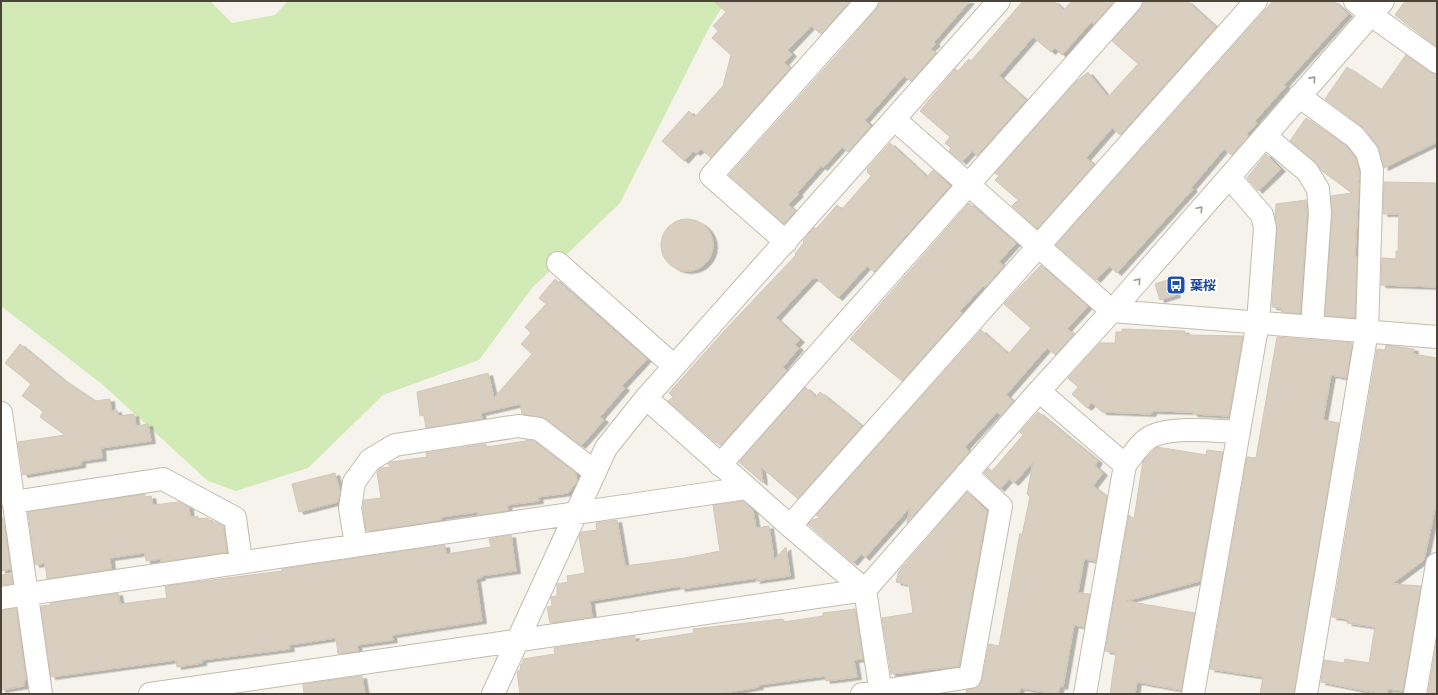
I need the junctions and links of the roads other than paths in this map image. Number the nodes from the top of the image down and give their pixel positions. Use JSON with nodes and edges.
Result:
{"nodes":[{"id":1,"x":867,"y":1,"type":"edge"},
{"id":2,"x":999,"y":1,"type":"edge"},
{"id":3,"x":1131,"y":1,"type":"edge"},
{"id":4,"x":1256,"y":1,"type":"edge"},
{"id":5,"x":1370,"y":6,"type":"edge"},
{"id":6,"x":1437,"y":62,"type":"edge"},
{"id":7,"x":1299,"y":96,"type":"junction"},
{"id":8,"x":894,"y":119,"type":"junction"},
{"id":9,"x":1265,"y":136,"type":"junction"},
{"id":10,"x":1229,"y":176,"type":"junction"},
{"id":11,"x":968,"y":184,"type":"junction"},
{"id":12,"x":786,"y":242,"type":"junction"},
{"id":13,"x":1038,"y":246,"type":"junction"},
{"id":14,"x":558,"y":263,"type":"dead end"},
{"id":15,"x":1112,"y":311,"type":"junction"},
{"id":16,"x":1258,"y":322,"type":"junction"},
{"id":17,"x":1312,"y":326,"type":"junction"},
{"id":18,"x":1367,"y":331,"type":"junction"},
{"id":19,"x":1437,"y":337,"type":"edge"},
{"id":20,"x":674,"y":366,"type":"junction"},
{"id":21,"x":1039,"y":391,"type":"junction"},
{"id":22,"x":646,"y":398,"type":"junction"},
{"id":23,"x":1,"y":412,"type":"edge"},
{"id":24,"x":1239,"y":432,"type":"junction"},
{"id":25,"x":720,"y":464,"type":"junction"},
{"id":26,"x":1125,"y":465,"type":"junction"},
{"id":27,"x":5,"y":468,"type":"edge"},
{"id":28,"x":595,"y":472,"type":"junction"},
{"id":29,"x":966,"y":474,"type":"junction"},
{"id":30,"x":746,"y":488,"type":"junction"},
{"id":31,"x":13,"y":502,"type":"junction"},
{"id":32,"x":575,"y":514,"type":"junction"},
{"id":33,"x":790,"y":526,"type":"junction"},
{"id":34,"x":356,"y":545,"type":"junction"},
{"id":35,"x":241,"y":561,"type":"junction"},
{"id":36,"x":1437,"y":564,"type":"edge"},
{"id":37,"x":865,"y":590,"type":"junction"},
{"id":38,"x":26,"y":595,"type":"junction"},
{"id":39,"x":1,"y":598,"type":"edge"},
{"id":40,"x":518,"y":640,"type":"junction"},
{"id":41,"x":874,"y":693,"type":"edge"},
{"id":42,"x":41,"y":694,"type":"edge"},
{"id":43,"x":150,"y":694,"type":"edge"},
{"id":44,"x":493,"y":694,"type":"edge"},
{"id":45,"x":1085,"y":694,"type":"edge"},
{"id":46,"x":1193,"y":694,"type":"edge"},
{"id":47,"x":1306,"y":694,"type":"edge"},
{"id":48,"x":1415,"y":694,"type":"edge"}],
"edges":[{"from":1,"to":12,"type":"street"},
{"from":2,"to":8,"type":"street"},
{"from":3,"to":11,"type":"street"},
{"from":4,"to":13,"type":"street"},
{"from":5,"to":6,"type":"street"},
{"from":7,"to":5,"type":"street","one_way":true},
{"from":7,"to":9,"type":"street"},
{"from":7,"to":18,"type":"street"},
{"from":8,"to":11,"type":"street"},
{"from":8,"to":12,"type":"street"},
{"from":9,"to":10,"type":"street"},
{"from":9,"to":17,"type":"street"},
{"from":15,"to":10,"type":"street","one_way":true},
{"from":10,"to":16,"type":"street"},
{"from":11,"to":13,"type":"street"},
{"from":11,"to":25,"type":"street"},
{"from":12,"to":20,"type":"street"},
{"from":13,"to":15,"type":"street"},
{"from":13,"to":33,"type":"street"},
{"from":14,"to":20,"type":"street"},
{"from":15,"to":16,"type":"street"},
{"from":15,"to":21,"type":"street"},
{"from":16,"to":17,"type":"street"},
{"from":16,"to":24,"type":"street"},
{"from":17,"to":18,"type":"street"},
{"from":18,"to":19,"type":"street"},
{"from":18,"to":47,"type":"street"},
{"from":20,"to":22,"type":"street"},
{"from":21,"to":26,"type":"street"},
{"from":21,"to":29,"type":"street"},
{"from":22,"to":25,"type":"street"},
{"from":22,"to":28,"type":"street"},
{"from":23,"to":27,"type":"street"},
{"from":24,"to":26,"type":"street"},
{"from":24,"to":46,"type":"street"},
{"from":25,"to":30,"type":"street"},
{"from":26,"to":45,"type":"street"},
{"from":27,"to":31,"type":"street"},
{"from":28,"to":32,"type":"street"},
{"from":28,"to":34,"type":"street"},
{"from":29,"to":37,"type":"street"},
{"from":29,"to":41,"type":"street"},
{"from":30,"to":32,"type":"street"},
{"from":30,"to":33,"type":"street"},
{"from":31,"to":35,"type":"street"},
{"from":31,"to":38,"type":"street"},
{"from":32,"to":34,"type":"street"},
{"from":32,"to":40,"type":"street"},
{"from":33,"to":37,"type":"street"},
{"from":34,"to":35,"type":"street"},
{"from":35,"to":38,"type":"street"},
{"from":36,"to":48,"type":"street"},
{"from":37,"to":40,"type":"street"},
{"from":37,"to":41,"type":"street"},
{"from":38,"to":39,"type":"street"},
{"from":38,"to":42,"type":"street"},
{"from":40,"to":43,"type":"street"},
{"from":40,"to":44,"type":"street"}]}
